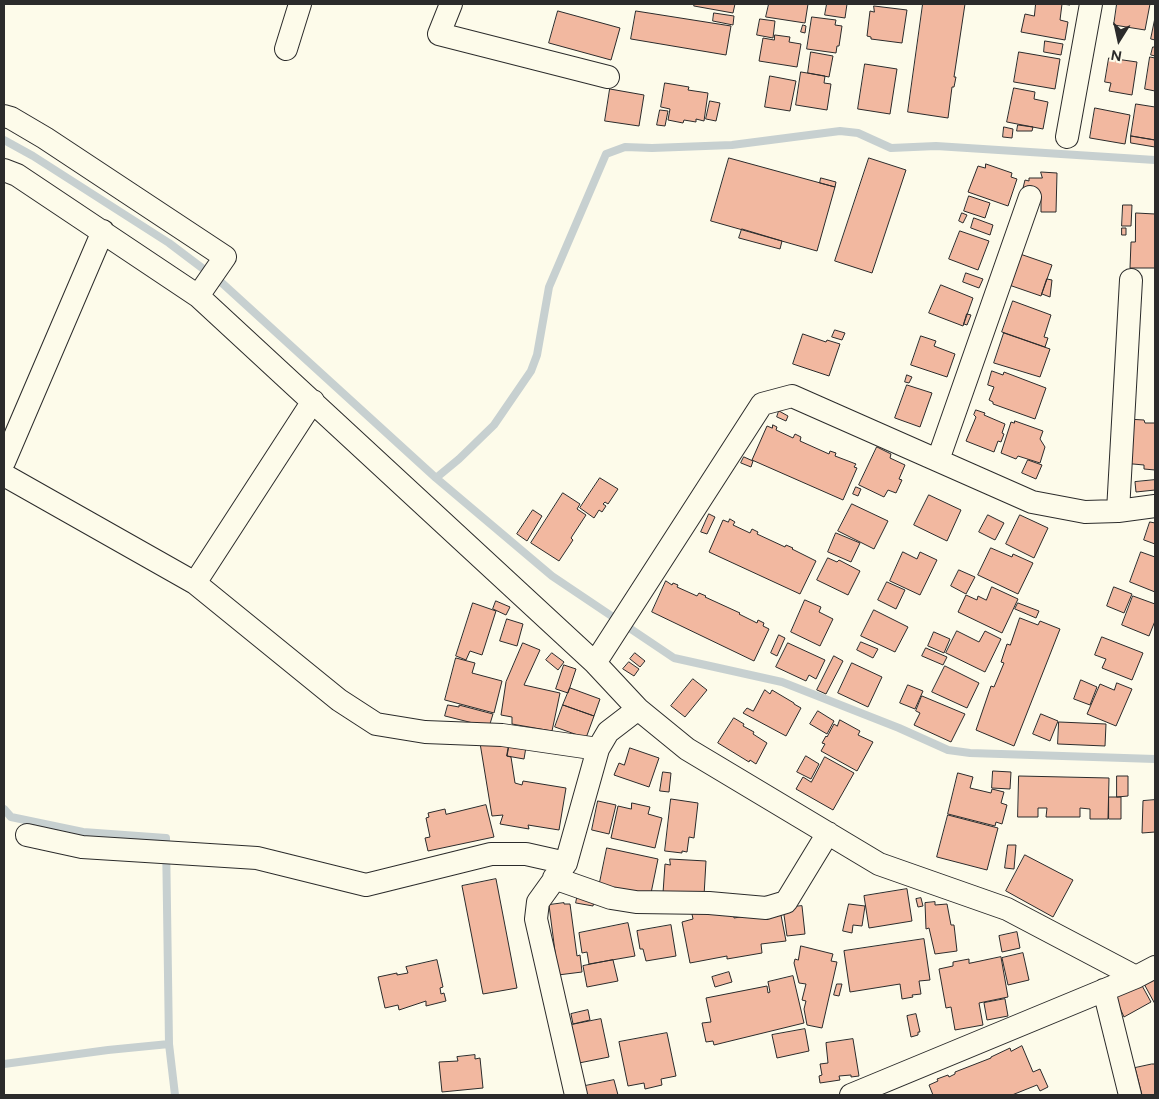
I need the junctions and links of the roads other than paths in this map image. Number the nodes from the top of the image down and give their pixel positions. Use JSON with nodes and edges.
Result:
{"nodes":[{"id":1,"x":300,"y":4,"type":"edge"},
{"id":2,"x":451,"y":4,"type":"edge"},
{"id":3,"x":1091,"y":4,"type":"edge"},
{"id":4,"x":286,"y":49,"type":"dead end"},
{"id":5,"x":608,"y":77,"type":"dead end"},
{"id":6,"x":4,"y":116,"type":"edge"},
{"id":7,"x":1067,"y":137,"type":"dead end"},
{"id":8,"x":4,"y":170,"type":"edge"},
{"id":9,"x":1030,"y":197,"type":"dead end"},
{"id":10,"x":102,"y":231,"type":"junction"},
{"id":11,"x":1131,"y":280,"type":"dead end"},
{"id":12,"x":208,"y":281,"type":"junction"},
{"id":13,"x":314,"y":401,"type":"junction"},
{"id":14,"x":938,"y":460,"type":"junction"},
{"id":15,"x":4,"y":462,"type":"edge"},
{"id":16,"x":4,"y":475,"type":"edge"},
{"id":17,"x":1155,"y":506,"type":"edge"},
{"id":18,"x":1118,"y":511,"type":"junction"},
{"id":19,"x":195,"y":583,"type":"junction"},
{"id":20,"x":595,"y":663,"type":"junction"},
{"id":21,"x":638,"y":709,"type":"junction"},
{"id":22,"x":598,"y":749,"type":"junction"},
{"id":23,"x":828,"y":833,"type":"junction"},
{"id":24,"x":27,"y":835,"type":"dead end"},
{"id":25,"x":560,"y":870,"type":"junction"},
{"id":26,"x":1146,"y":972,"type":"edge"},
{"id":27,"x":1104,"y":990,"type":"junction"},
{"id":28,"x":576,"y":1095,"type":"edge"},
{"id":29,"x":851,"y":1095,"type":"edge"},
{"id":30,"x":1130,"y":1095,"type":"edge"}],
"edges":[{"from":1,"to":4,"type":"street"},
{"from":2,"to":5,"type":"street"},
{"from":3,"to":7,"type":"street"},
{"from":6,"to":12,"type":"street"},
{"from":8,"to":10,"type":"street"},
{"from":9,"to":14,"type":"street"},
{"from":10,"to":12,"type":"street"},
{"from":10,"to":15,"type":"street"},
{"from":11,"to":18,"type":"street"},
{"from":12,"to":13,"type":"street"},
{"from":13,"to":19,"type":"street"},
{"from":13,"to":20,"type":"street"},
{"from":14,"to":18,"type":"street"},
{"from":14,"to":20,"type":"street"},
{"from":16,"to":19,"type":"street"},
{"from":17,"to":18,"type":"street"},
{"from":19,"to":22,"type":"street"},
{"from":20,"to":21,"type":"street"},
{"from":21,"to":22,"type":"street"},
{"from":21,"to":23,"type":"street"},
{"from":22,"to":25,"type":"street"},
{"from":23,"to":25,"type":"street"},
{"from":23,"to":26,"type":"street"},
{"from":24,"to":25,"type":"street"},
{"from":25,"to":28,"type":"street"},
{"from":26,"to":27,"type":"street"},
{"from":27,"to":29,"type":"street"},
{"from":27,"to":30,"type":"street"}]}
